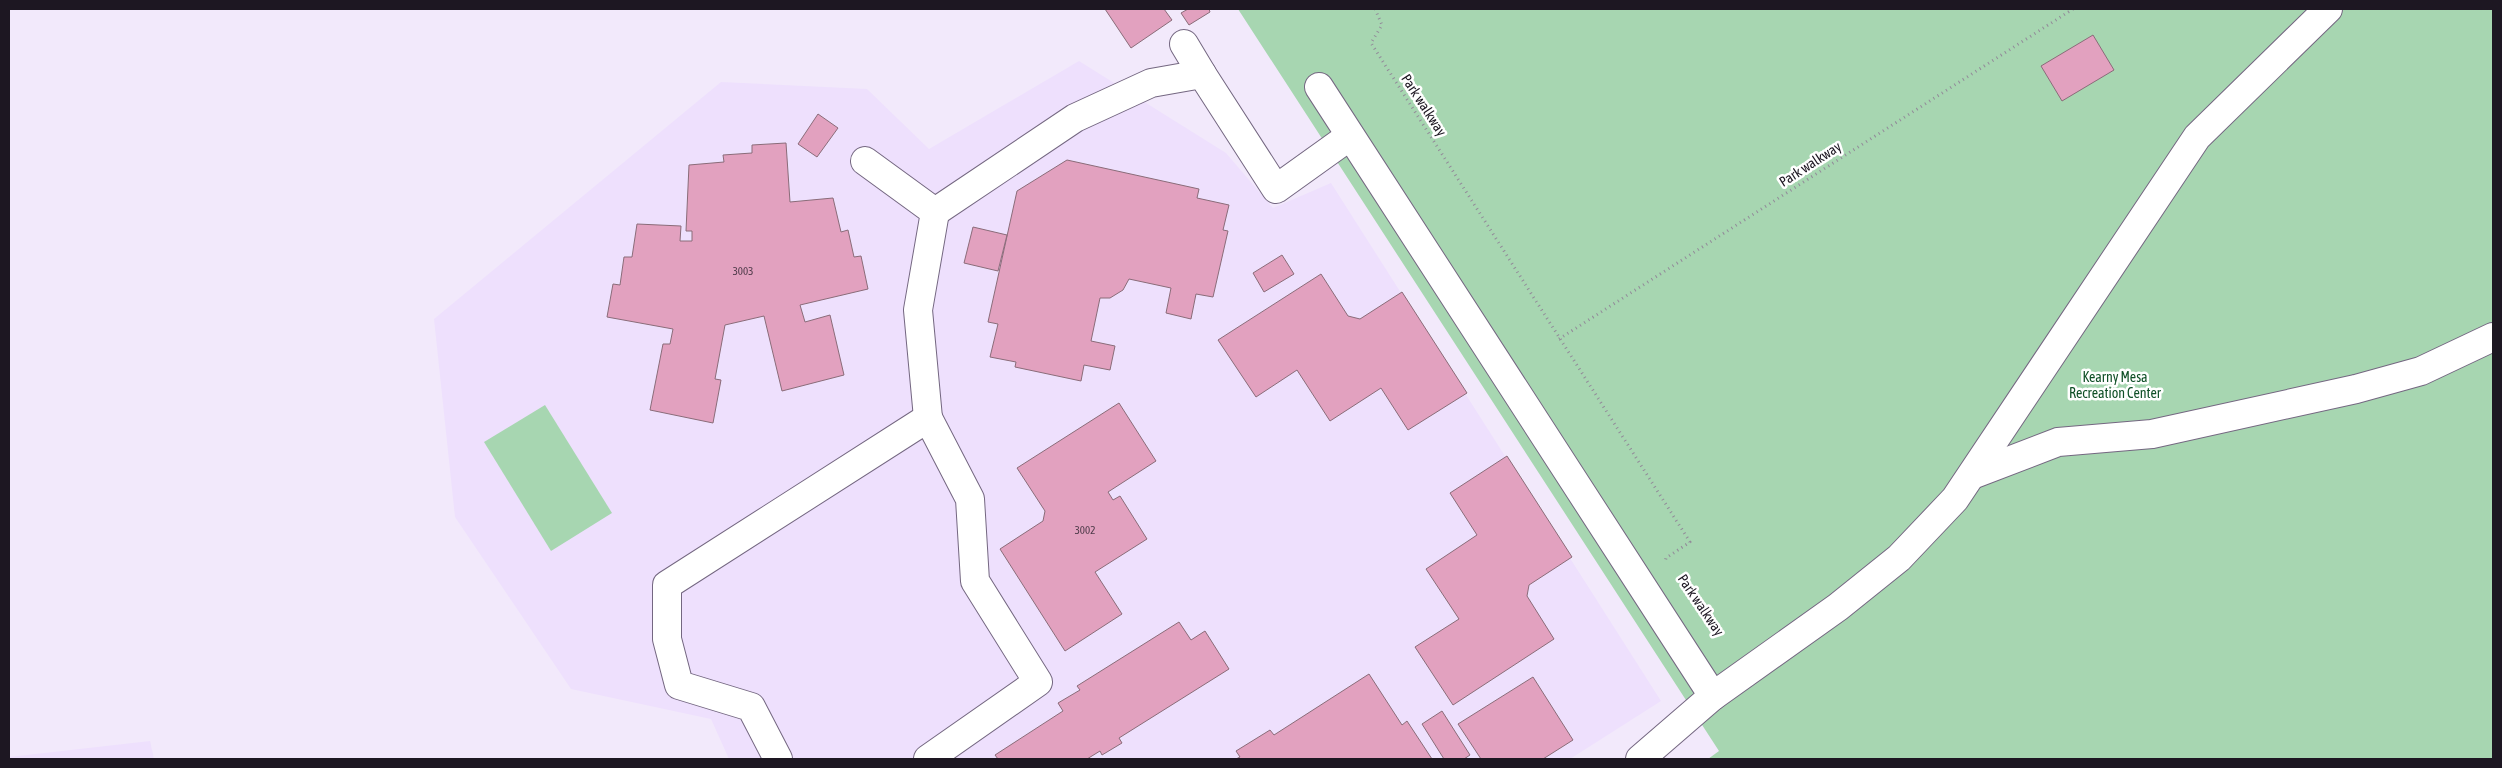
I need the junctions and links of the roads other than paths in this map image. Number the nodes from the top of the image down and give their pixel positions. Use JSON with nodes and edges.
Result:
{"nodes":[{"id":1,"x":2328,"y":9,"type":"edge"},
{"id":2,"x":1184,"y":44,"type":"dead end"},
{"id":3,"x":1202,"y":74,"type":"junction"},
{"id":4,"x":1319,"y":87,"type":"dead end"},
{"id":5,"x":1350,"y":136,"type":"junction"},
{"id":6,"x":865,"y":162,"type":"dead end"},
{"id":7,"x":935,"y":212,"type":"junction"},
{"id":8,"x":2493,"y":337,"type":"edge"},
{"id":9,"x":928,"y":418,"type":"junction"},
{"id":10,"x":1972,"y":475,"type":"junction"},
{"id":11,"x":1713,"y":696,"type":"junction"},
{"id":12,"x":1644,"y":758,"type":"edge"},
{"id":13,"x":778,"y":759,"type":"edge"},
{"id":14,"x":928,"y":759,"type":"edge"}],
"edges":[{"from":1,"to":10,"type":"lane"},
{"from":2,"to":3,"type":"lane"},
{"from":3,"to":5,"type":"lane"},
{"from":3,"to":7,"type":"lane"},
{"from":4,"to":5,"type":"lane"},
{"from":5,"to":11,"type":"lane"},
{"from":6,"to":7,"type":"lane"},
{"from":7,"to":9,"type":"lane"},
{"from":8,"to":10,"type":"lane"},
{"from":9,"to":13,"type":"lane"},
{"from":9,"to":14,"type":"lane"},
{"from":10,"to":11,"type":"lane"},
{"from":11,"to":12,"type":"lane"}]}
